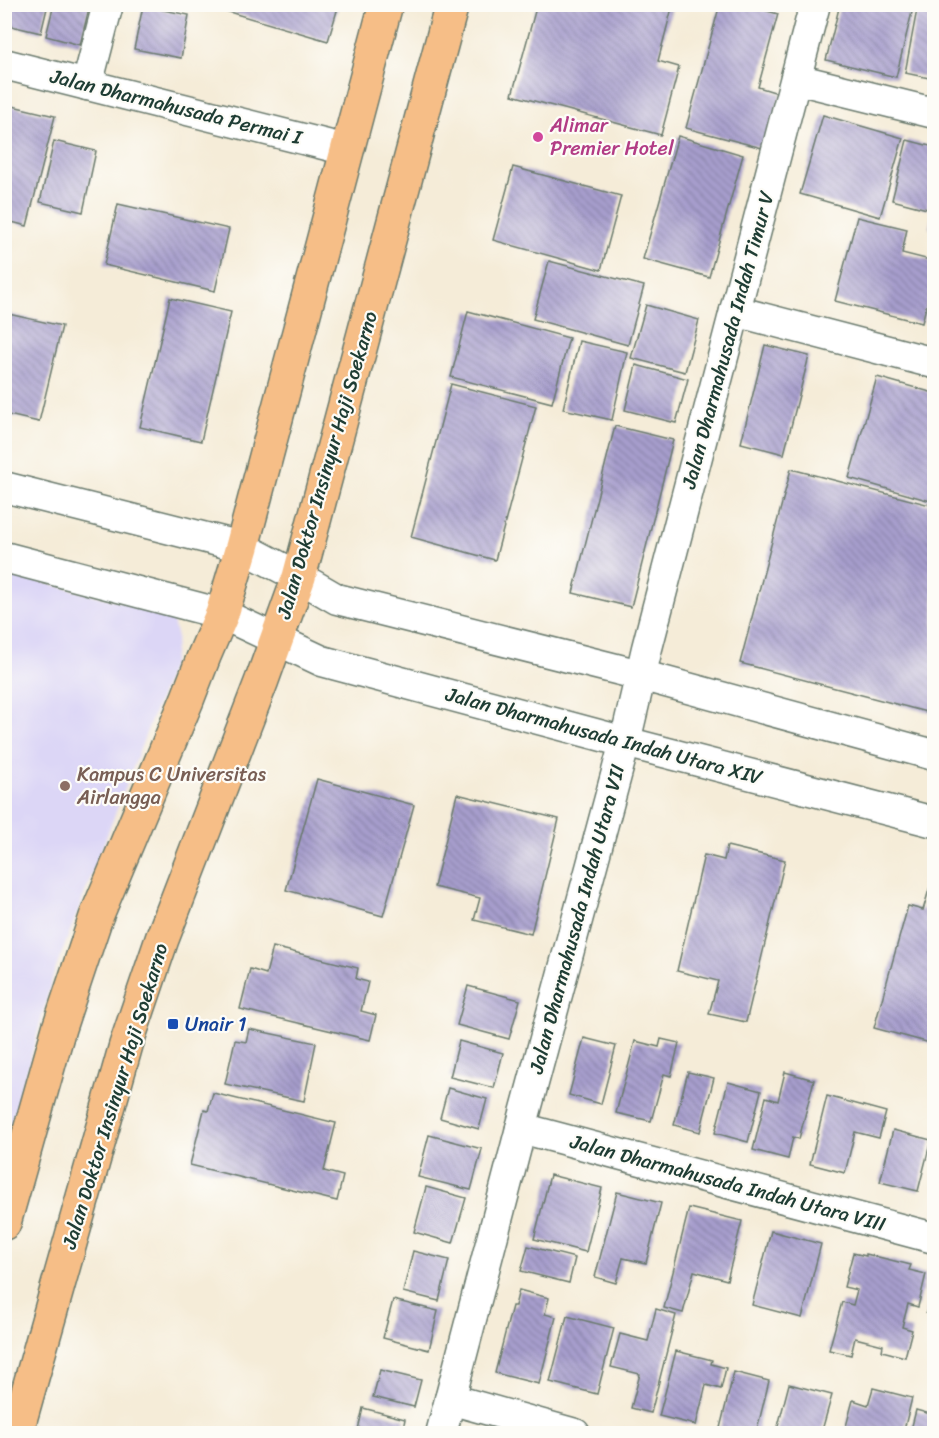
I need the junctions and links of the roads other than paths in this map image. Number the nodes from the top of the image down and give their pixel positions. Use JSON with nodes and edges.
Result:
{"nodes":[{"id":1,"x":108,"y":4,"type":"edge"},
{"id":2,"x":386,"y":4,"type":"edge"},
{"id":3,"x":452,"y":4,"type":"edge"},
{"id":4,"x":815,"y":4,"type":"edge"},
{"id":5,"x":4,"y":64,"type":"edge"},
{"id":6,"x":796,"y":79,"type":"junction"},
{"id":7,"x":87,"y":85,"type":"junction"},
{"id":8,"x":934,"y":113,"type":"edge"},
{"id":9,"x":347,"y":150,"type":"junction"},
{"id":10,"x":735,"y":311,"type":"junction"},
{"id":11,"x":934,"y":363,"type":"edge"},
{"id":12,"x":4,"y":487,"type":"edge"},
{"id":13,"x":242,"y":547,"type":"junction"},
{"id":14,"x":4,"y":557,"type":"edge"},
{"id":15,"x":299,"y":577,"type":"junction"},
{"id":16,"x":222,"y":614,"type":"junction"},
{"id":17,"x":276,"y":639,"type":"junction"},
{"id":18,"x":640,"y":675,"type":"junction"},
{"id":19,"x":625,"y":742,"type":"junction"},
{"id":20,"x":934,"y":755,"type":"edge"},
{"id":21,"x":934,"y":822,"type":"edge"},
{"id":22,"x":521,"y":1128,"type":"junction"},
{"id":23,"x":4,"y":1223,"type":"edge"},
{"id":24,"x":934,"y":1238,"type":"edge"},
{"id":25,"x":450,"y":1399,"type":"junction"},
{"id":26,"x":16,"y":1434,"type":"edge"},
{"id":27,"x":441,"y":1434,"type":"edge"},
{"id":28,"x":575,"y":1434,"type":"edge"}],
"edges":[{"from":1,"to":7,"type":"street"},
{"from":2,"to":9,"type":"main road"},
{"from":3,"to":15,"type":"main road","name":"Jalan Doktor Insinyur Haji Soekarno"},
{"from":4,"to":6,"type":"street","name":"Jalan Dharmahusada Indah Timur V"},
{"from":5,"to":7,"type":"street","name":"Jalan Dharmahusada Permai I"},
{"from":6,"to":8,"type":"street"},
{"from":6,"to":10,"type":"street","name":"Jalan Dharmahusada Indah Timur V"},
{"from":7,"to":9,"type":"street","name":"Jalan Dharmahusada Permai I"},
{"from":9,"to":13,"type":"main road"},
{"from":10,"to":11,"type":"street"},
{"from":10,"to":18,"type":"street","name":"Jalan Dharmahusada Indah Timur V"},
{"from":12,"to":13,"type":"street"},
{"from":13,"to":15,"type":"street"},
{"from":13,"to":16,"type":"main road"},
{"from":14,"to":16,"type":"street","name":"Jalan Dharmahusada Indah Utara XIV"},
{"from":15,"to":17,"type":"main road","name":"Jalan Doktor Insinyur Haji Soekarno"},
{"from":15,"to":18,"type":"street"},
{"from":16,"to":17,"type":"street","name":"Jalan Dharmahusada Indah Utara XIV"},
{"from":16,"to":23,"type":"main road"},
{"from":17,"to":19,"type":"street","name":"Jalan Dharmahusada Indah Utara XIV"},
{"from":17,"to":26,"type":"main road","name":"Jalan Doktor Insinyur Haji Soekarno"},
{"from":18,"to":19,"type":"street","name":"Jalan Dharmahusada Indah Utara VII"},
{"from":18,"to":20,"type":"street"},
{"from":19,"to":21,"type":"street","name":"Jalan Dharmahusada Indah Utara XIV"},
{"from":19,"to":22,"type":"street","name":"Jalan Dharmahusada Indah Utara VII"},
{"from":22,"to":24,"type":"street","name":"Jalan Dharmahusada Indah Utara VIII"},
{"from":22,"to":25,"type":"street","name":"Jalan Dharmahusada Indah Utara VII"},
{"from":25,"to":27,"type":"street","name":"Jalan Dharmahusada Indah Utara VII"},
{"from":25,"to":28,"type":"street"}]}
